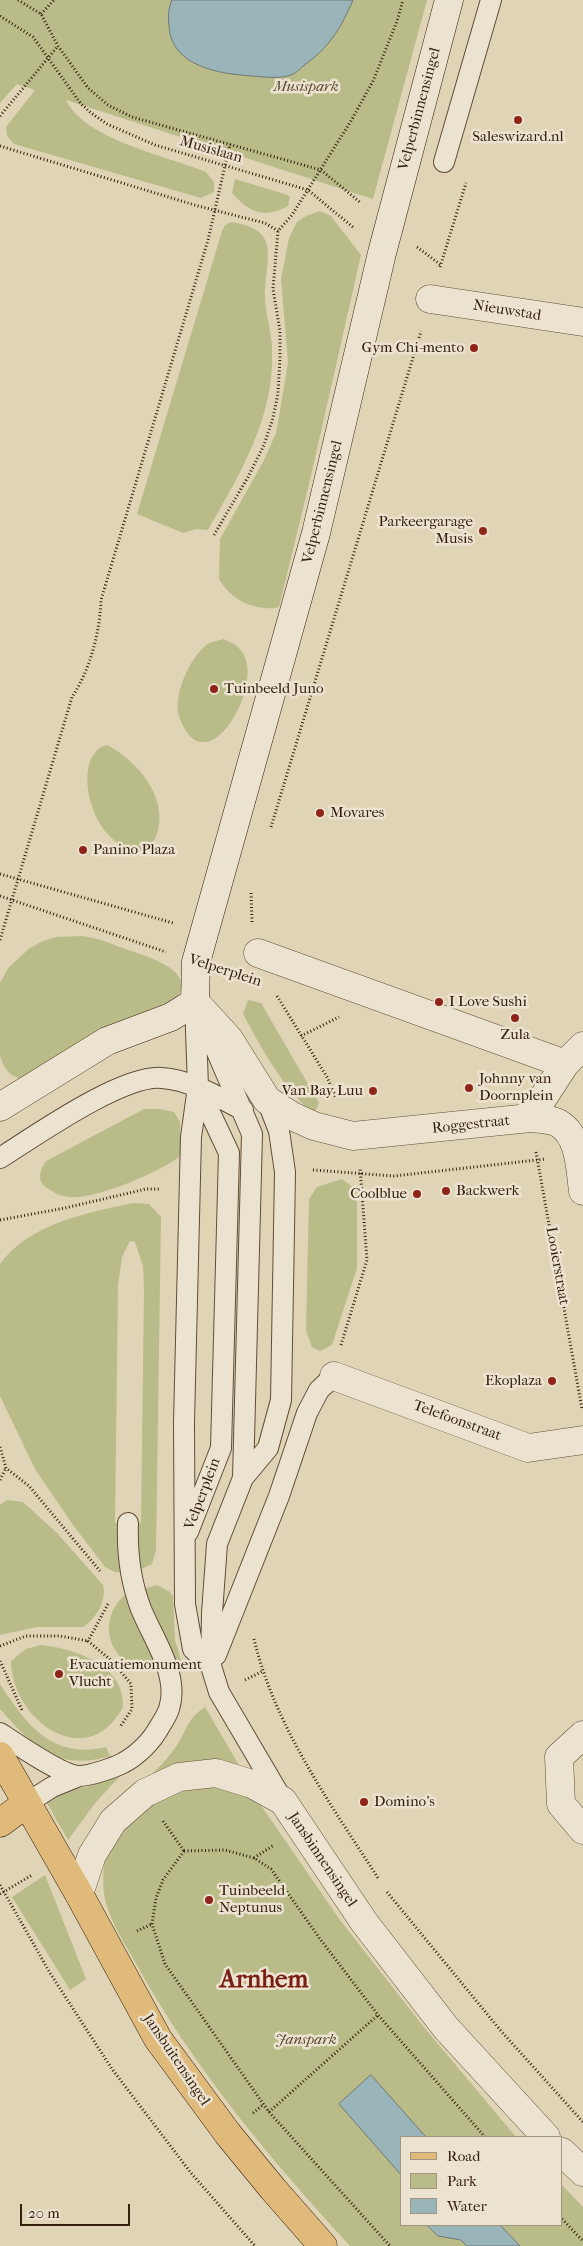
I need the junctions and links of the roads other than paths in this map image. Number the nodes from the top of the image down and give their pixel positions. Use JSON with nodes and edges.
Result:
{"nodes":[{"id":1,"x":449,"y":0,"type":"edge"},
{"id":2,"x":491,"y":0,"type":"edge"},
{"id":3,"x":444,"y":162,"type":"dead end"},
{"id":4,"x":430,"y":299,"type":"road end"},
{"id":5,"x":583,"y":322,"type":"edge"},
{"id":6,"x":258,"y":953,"type":"road end"},
{"id":7,"x":195,"y":1002,"type":"junction"},
{"id":8,"x":574,"y":1055,"type":"edge"},
{"id":9,"x":198,"y":1087,"type":"junction"},
{"id":10,"x":255,"y":1105,"type":"junction"},
{"id":11,"x":0,"y":1107,"type":"edge"},
{"id":12,"x":530,"y":1118,"type":"junction"},
{"id":13,"x":576,"y":1141,"type":"edge"},
{"id":14,"x":0,"y":1158,"type":"edge"},
{"id":15,"x":583,"y":1191,"type":"edge"},
{"id":16,"x":334,"y":1376,"type":"joint"},
{"id":17,"x":583,"y":1440,"type":"edge"},
{"id":18,"x":243,"y":1478,"type":"junction"},
{"id":19,"x":128,"y":1523,"type":"dead end"},
{"id":20,"x":184,"y":1542,"type":"junction"},
{"id":21,"x":212,"y":1666,"type":"junction"},
{"id":22,"x":0,"y":1733,"type":"edge"},
{"id":23,"x":583,"y":1735,"type":"edge"},
{"id":24,"x":0,"y":1756,"type":"edge"},
{"id":25,"x":79,"y":1776,"type":"junction"},
{"id":26,"x":283,"y":1801,"type":"junction"},
{"id":27,"x":27,"y":1803,"type":"junction"},
{"id":28,"x":0,"y":1823,"type":"edge"},
{"id":29,"x":583,"y":1830,"type":"edge"},
{"id":30,"x":79,"y":1894,"type":"junction"},
{"id":31,"x":545,"y":2136,"type":"edge"},
{"id":32,"x":563,"y":2153,"type":"edge"},
{"id":33,"x":583,"y":2172,"type":"edge"},
{"id":34,"x":323,"y":2246,"type":"edge"}],
"edges":[{"from":1,"to":7,"type":"street","name":"Velperbinnensingel"},
{"from":2,"to":3,"type":"lane"},
{"from":4,"to":5,"type":"street","name":"Nieuwstad"},
{"from":6,"to":8,"type":"street"},
{"from":7,"to":9,"type":"lane"},
{"from":7,"to":10,"type":"street"},
{"from":7,"to":11,"type":"street"},
{"from":8,"to":12,"type":"street"},
{"from":9,"to":10,"type":"lane"},
{"from":9,"to":14,"type":"lane"},
{"from":9,"to":20,"type":"lane","name":"Velperplein"},
{"from":9,"to":20,"type":"lane","name":"Velperplein"},
{"from":10,"to":12,"type":"street","name":"Roggestraat"},
{"from":10,"to":18,"type":"lane","name":"Velperplein"},
{"from":10,"to":18,"type":"lane"},
{"from":12,"to":13,"type":"street","name":"Roggestraat"},
{"from":13,"to":15,"type":"street"},
{"from":16,"to":17,"type":"street","name":"Telefoonstraat"},
{"from":16,"to":21,"type":"lane"},
{"from":18,"to":21,"type":"lane","name":"Jansbinnensingel"},
{"from":19,"to":25,"type":"lane"},
{"from":20,"to":21,"type":"lane"},
{"from":21,"to":26,"type":"lane","name":"Jansbinnensingel"},
{"from":22,"to":25,"type":"lane"},
{"from":23,"to":29,"type":"street"},
{"from":24,"to":27,"type":"main road"},
{"from":25,"to":27,"type":"lane"},
{"from":26,"to":30,"type":"street"},
{"from":26,"to":31,"type":"street","name":"Jansbinnensingel"},
{"from":27,"to":28,"type":"main road"},
{"from":27,"to":30,"type":"main road","name":"Jansbuitensingel"},
{"from":30,"to":34,"type":"main road","name":"Jansbuitensingel"},
{"from":32,"to":33,"type":"street"}]}
